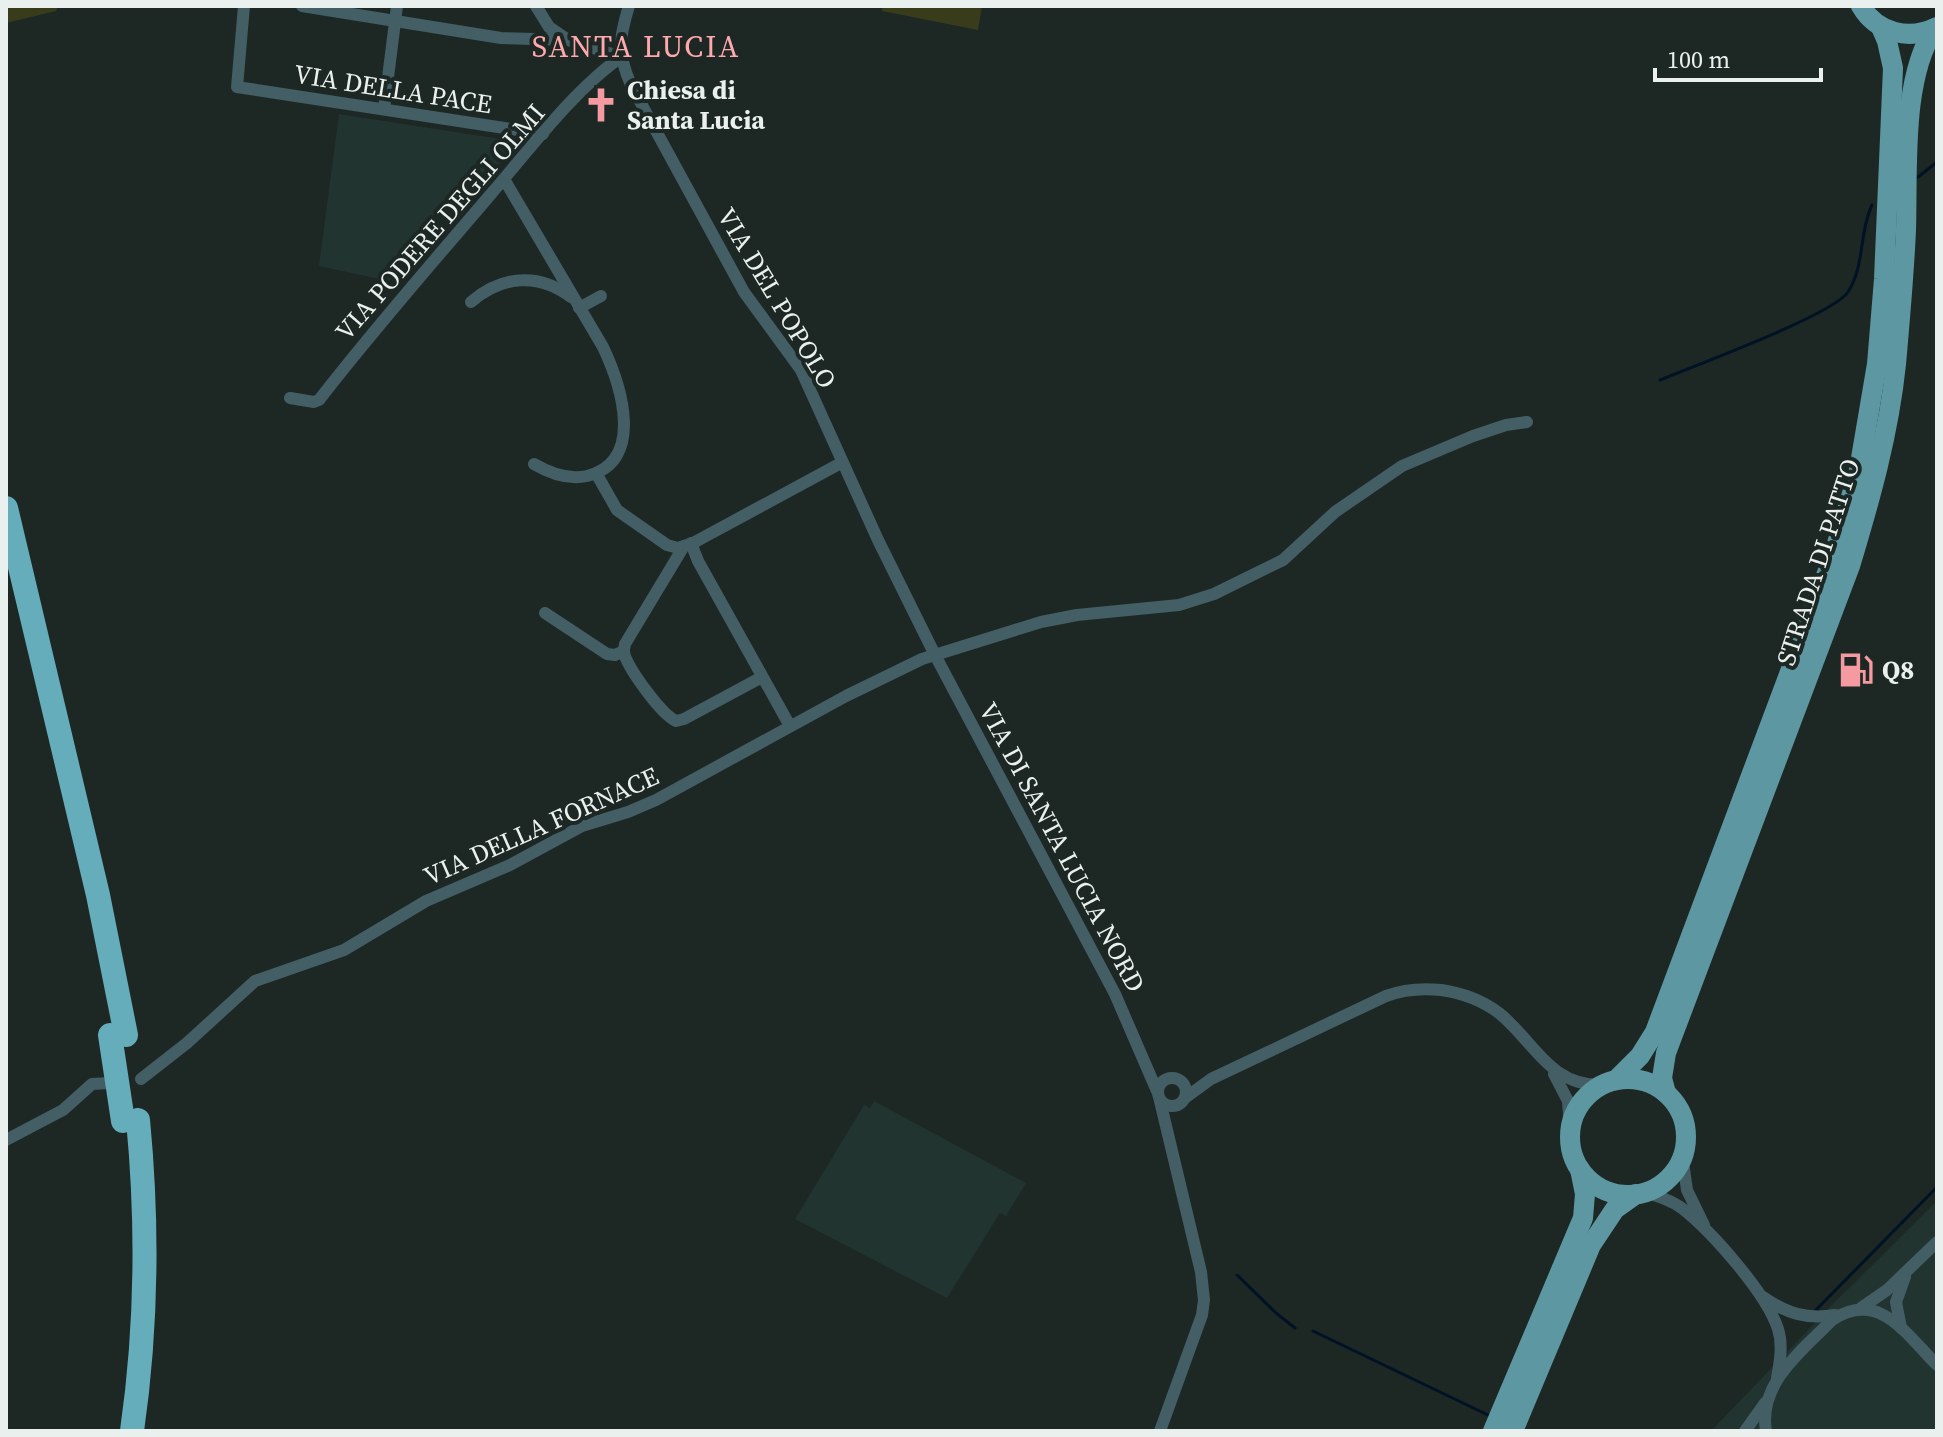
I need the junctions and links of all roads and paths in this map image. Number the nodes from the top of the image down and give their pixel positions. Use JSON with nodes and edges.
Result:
{"nodes":[{"id":1,"x":244,"y":6,"type":"edge"},
{"id":2,"x":302,"y":6,"type":"edge"},
{"id":3,"x":397,"y":6,"type":"edge"},
{"id":4,"x":536,"y":6,"type":"edge"},
{"id":5,"x":629,"y":6,"type":"edge"},
{"id":6,"x":1861,"y":6,"type":"edge"},
{"id":7,"x":395,"y":21,"type":"junction"},
{"id":8,"x":1881,"y":27,"type":"junction"},
{"id":9,"x":1936,"y":27,"type":"edge"},
{"id":10,"x":568,"y":40,"type":"junction"},
{"id":11,"x":621,"y":57,"type":"junction"},
{"id":12,"x":384,"y":109,"type":"junction"},
{"id":13,"x":543,"y":134,"type":"junction"},
{"id":14,"x":504,"y":179,"type":"junction"},
{"id":15,"x":601,"y":296,"type":"dead end"},
{"id":16,"x":471,"y":302,"type":"dead end"},
{"id":17,"x":576,"y":303,"type":"junction"},
{"id":18,"x":290,"y":398,"type":"dead end"},
{"id":19,"x":1527,"y":422,"type":"dead end"},
{"id":20,"x":841,"y":463,"type":"junction"},
{"id":21,"x":534,"y":464,"type":"dead end"},
{"id":22,"x":596,"y":473,"type":"junction"},
{"id":23,"x":6,"y":508,"type":"edge"},
{"id":24,"x":688,"y":545,"type":"junction"},
{"id":25,"x":6,"y":570,"type":"edge"},
{"id":26,"x":545,"y":613,"type":"dead end"},
{"id":27,"x":624,"y":651,"type":"junction"},
{"id":28,"x":935,"y":655,"type":"junction"},
{"id":29,"x":762,"y":677,"type":"junction"},
{"id":30,"x":790,"y":726,"type":"junction"},
{"id":31,"x":118,"y":1035,"type":"junction"},
{"id":32,"x":1146,"y":1062,"type":"junction"},
{"id":33,"x":1548,"y":1064,"type":"junction"},
{"id":34,"x":141,"y":1079,"type":"dead end"},
{"id":35,"x":1176,"y":1079,"type":"junction"},
{"id":36,"x":1211,"y":1079,"type":"junction"},
{"id":37,"x":1609,"y":1082,"type":"junction"},
{"id":38,"x":109,"y":1083,"type":"dead end"},
{"id":39,"x":1666,"y":1093,"type":"junction"},
{"id":40,"x":1159,"y":1096,"type":"junction"},
{"id":41,"x":1185,"y":1098,"type":"junction"},
{"id":42,"x":131,"y":1120,"type":"junction"},
{"id":43,"x":1570,"y":1132,"type":"junction"},
{"id":44,"x":6,"y":1140,"type":"edge"},
{"id":45,"x":1682,"y":1155,"type":"junction"},
{"id":46,"x":1580,"y":1169,"type":"junction"},
{"id":47,"x":1640,"y":1193,"type":"junction"},
{"id":48,"x":1709,"y":1234,"type":"junction"},
{"id":49,"x":1937,"y":1242,"type":"edge"},
{"id":50,"x":1912,"y":1267,"type":"junction"},
{"id":51,"x":1761,"y":1295,"type":"junction"},
{"id":52,"x":1861,"y":1308,"type":"junction"},
{"id":53,"x":1842,"y":1313,"type":"junction"},
{"id":54,"x":1902,"y":1329,"type":"junction"},
{"id":55,"x":1937,"y":1365,"type":"edge"},
{"id":56,"x":1777,"y":1378,"type":"junction"},
{"id":57,"x":1767,"y":1400,"type":"junction"},
{"id":58,"x":117,"y":1431,"type":"edge"},
{"id":59,"x":132,"y":1431,"type":"edge"},
{"id":60,"x":1160,"y":1431,"type":"edge"},
{"id":61,"x":1493,"y":1431,"type":"edge"},
{"id":62,"x":1513,"y":1431,"type":"edge"},
{"id":63,"x":1745,"y":1431,"type":"edge"},
{"id":64,"x":1766,"y":1431,"type":"edge"}],
"edges":[{"from":1,"to":12,"type":"street","name":"VIA DELLA PACE"},
{"from":2,"to":7,"type":"street"},
{"from":3,"to":7,"type":"street"},
{"from":4,"to":10,"type":"street"},
{"from":5,"to":11,"type":"street","name":"VIA DEL POPOLO"},
{"from":6,"to":8,"type":"main road","name":"STRADA DI PATTO"},
{"from":7,"to":10,"type":"street"},
{"from":7,"to":12,"type":"street"},
{"from":8,"to":9,"type":"main road","name":"STRADA DI PATTO"},
{"from":8,"to":37,"type":"main road","name":"STRADA DI PATTO"},
{"from":9,"to":39,"type":"main road","name":"STRADA DI PATTO"},
{"from":10,"to":11,"type":"street"},
{"from":11,"to":13,"type":"street","name":"VIA PODERE DEGLI OLMI"},
{"from":11,"to":20,"type":"street","name":"VIA DEL POPOLO"},
{"from":12,"to":13,"type":"street","name":"VIA DELLA PACE"},
{"from":13,"to":14,"type":"street","name":"VIA PODERE DEGLI OLMI"},
{"from":14,"to":17,"type":"street"},
{"from":14,"to":18,"type":"street","name":"VIA PODERE DEGLI OLMI"},
{"from":15,"to":17,"type":"street"},
{"from":16,"to":17,"type":"street"},
{"from":17,"to":22,"type":"street"},
{"from":19,"to":28,"type":"street","name":"VIA DELLA FORNACE"},
{"from":20,"to":24,"type":"street"},
{"from":20,"to":28,"type":"street","name":"VIA DEL POPOLO"},
{"from":21,"to":22,"type":"street"},
{"from":22,"to":24,"type":"street"},
{"from":23,"to":31,"type":"highway"},
{"from":24,"to":27,"type":"street"},
{"from":24,"to":29,"type":"street"},
{"from":25,"to":31,"type":"highway"},
{"from":26,"to":27,"type":"street"},
{"from":27,"to":29,"type":"street"},
{"from":28,"to":30,"type":"street","name":"VIA DELLA FORNACE"},
{"from":28,"to":32,"type":"street","name":"VIA DI SANTA LUCIA NORD"},
{"from":29,"to":30,"type":"street"},
{"from":30,"to":34,"type":"street","name":"VIA DELLA FORNACE"},
{"from":31,"to":42,"type":"highway","bridge":true},
{"from":32,"to":35,"type":"street"},
{"from":32,"to":40,"type":"street","name":"VIA DI SANTA LUCIA NORD"},
{"from":33,"to":36,"type":"street"},
{"from":33,"to":37,"type":"street"},
{"from":33,"to":43,"type":"street"},
{"from":35,"to":36,"type":"street"},
{"from":35,"to":40,"type":"street"},
{"from":35,"to":41,"type":"street"},
{"from":36,"to":41,"type":"street"},
{"from":37,"to":39,"type":"main road"},
{"from":37,"to":43,"type":"main road"},
{"from":38,"to":44,"type":"street"},
{"from":39,"to":45,"type":"main road"},
{"from":40,"to":41,"type":"street"},
{"from":40,"to":60,"type":"street","name":"VIA DI SANTA LUCIA NORD"},
{"from":42,"to":58,"type":"highway"},
{"from":42,"to":59,"type":"highway"},
{"from":43,"to":46,"type":"main road"},
{"from":45,"to":47,"type":"main road"},
{"from":45,"to":48,"type":"street"},
{"from":46,"to":47,"type":"main road"},
{"from":46,"to":61,"type":"main road"},
{"from":47,"to":48,"type":"street"},
{"from":47,"to":62,"type":"main road"},
{"from":48,"to":51,"type":"street"},
{"from":49,"to":50,"type":"street"},
{"from":50,"to":52,"type":"street"},
{"from":50,"to":54,"type":"street"},
{"from":51,"to":53,"type":"street"},
{"from":51,"to":56,"type":"street"},
{"from":52,"to":53,"type":"street"},
{"from":52,"to":54,"type":"street"},
{"from":53,"to":56,"type":"street"},
{"from":54,"to":55,"type":"street"},
{"from":56,"to":57,"type":"street"},
{"from":57,"to":63,"type":"street"},
{"from":57,"to":64,"type":"street"}]}
